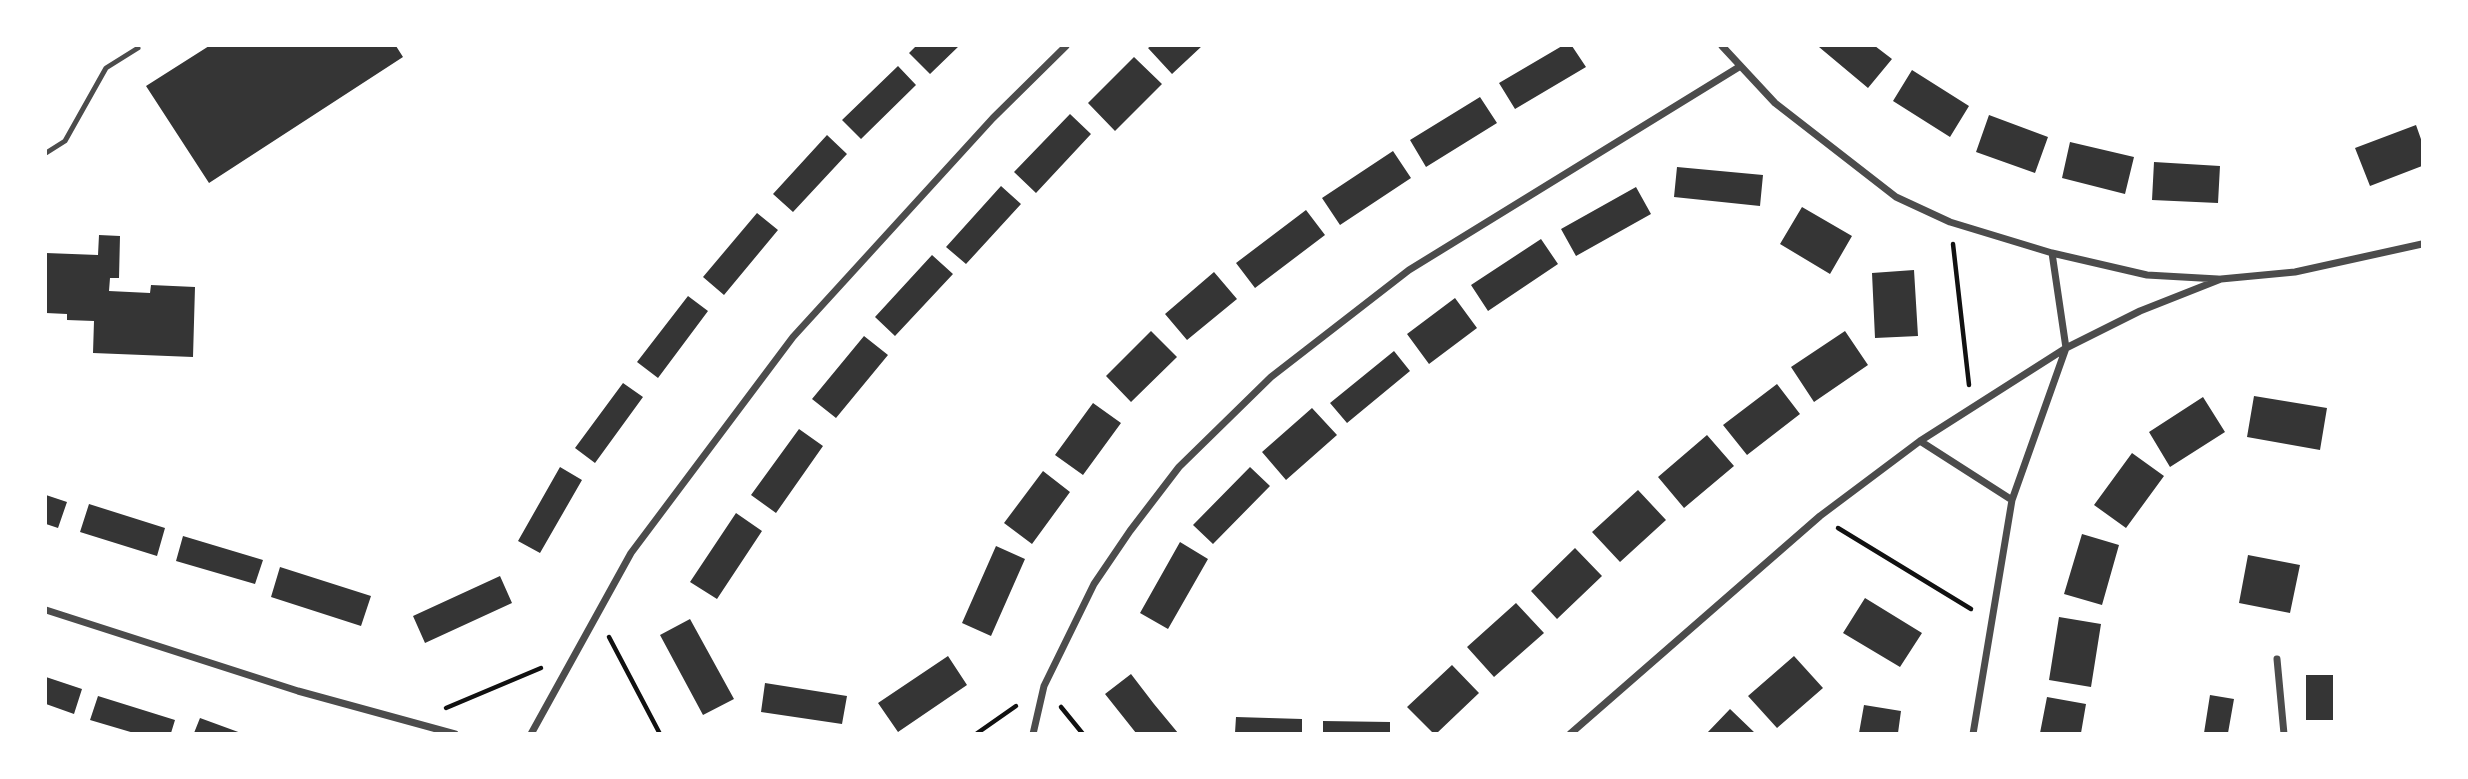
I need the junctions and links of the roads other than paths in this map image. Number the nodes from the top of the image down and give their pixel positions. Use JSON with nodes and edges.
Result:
{"nodes":[{"id":1,"x":1066,"y":46,"type":"edge"},
{"id":2,"x":1722,"y":46,"type":"edge"},
{"id":3,"x":138,"y":48,"type":"dead end"},
{"id":4,"x":1739,"y":66,"type":"junction"},
{"id":5,"x":46,"y":153,"type":"edge"},
{"id":6,"x":2422,"y":244,"type":"edge"},
{"id":7,"x":2052,"y":253,"type":"junction"},
{"id":8,"x":2221,"y":279,"type":"junction"},
{"id":9,"x":2066,"y":348,"type":"junction"},
{"id":10,"x":1920,"y":442,"type":"junction"},
{"id":11,"x":2012,"y":500,"type":"junction"},
{"id":12,"x":46,"y":610,"type":"edge"},
{"id":13,"x":2277,"y":659,"type":"dead end"},
{"id":14,"x":455,"y":733,"type":"edge"},
{"id":15,"x":531,"y":733,"type":"edge"},
{"id":16,"x":1033,"y":733,"type":"edge"},
{"id":17,"x":1570,"y":733,"type":"edge"},
{"id":18,"x":1973,"y":733,"type":"edge"},
{"id":19,"x":2284,"y":733,"type":"edge"}],
"edges":[{"from":1,"to":15,"type":"street"},
{"from":2,"to":4,"type":"street"},
{"from":3,"to":5,"type":"lane"},
{"from":4,"to":7,"type":"street"},
{"from":4,"to":16,"type":"street"},
{"from":6,"to":8,"type":"street"},
{"from":7,"to":8,"type":"street"},
{"from":7,"to":9,"type":"street"},
{"from":8,"to":9,"type":"street"},
{"from":9,"to":10,"type":"street"},
{"from":9,"to":11,"type":"street"},
{"from":10,"to":11,"type":"street"},
{"from":10,"to":17,"type":"street"},
{"from":11,"to":18,"type":"street"},
{"from":12,"to":14,"type":"street"},
{"from":13,"to":19,"type":"street"}]}
